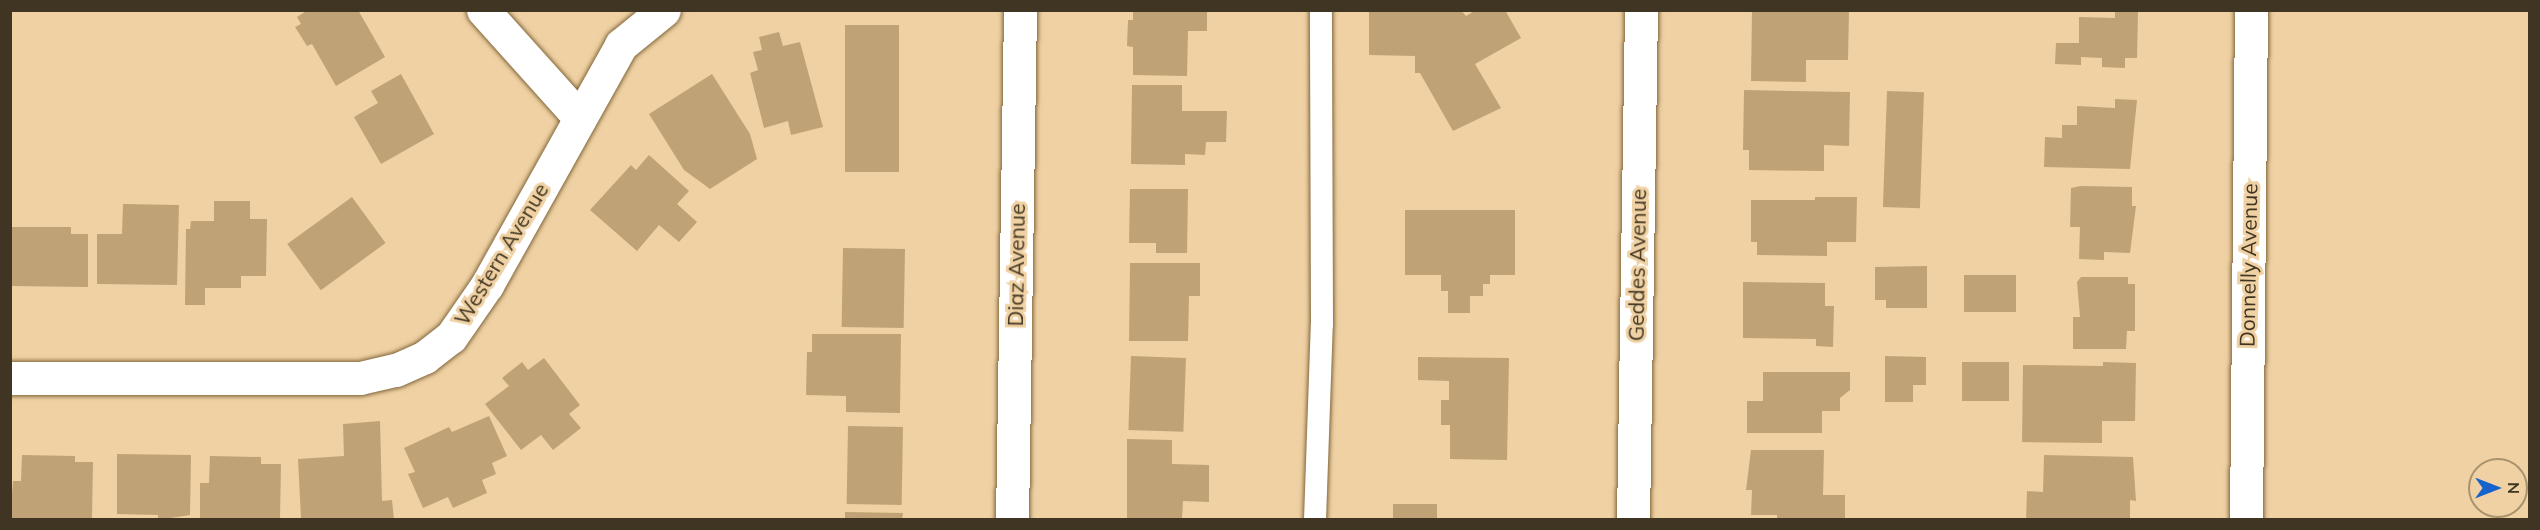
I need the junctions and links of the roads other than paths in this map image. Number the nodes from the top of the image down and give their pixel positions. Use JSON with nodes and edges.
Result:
{"nodes":[{"id":1,"x":483,"y":10,"type":"edge"},
{"id":2,"x":664,"y":10,"type":"edge"},
{"id":3,"x":1020,"y":10,"type":"edge"},
{"id":4,"x":1321,"y":10,"type":"edge"},
{"id":5,"x":1641,"y":10,"type":"edge"},
{"id":6,"x":2251,"y":10,"type":"edge"},
{"id":7,"x":580,"y":118,"type":"junction"},
{"id":8,"x":10,"y":378,"type":"edge"},
{"id":9,"x":1012,"y":519,"type":"edge"},
{"id":10,"x":1315,"y":519,"type":"edge"},
{"id":11,"x":1633,"y":519,"type":"edge"},
{"id":12,"x":2246,"y":519,"type":"edge"}],
"edges":[{"from":1,"to":7,"type":"street"},
{"from":2,"to":7,"type":"street","name":"Western Avenue"},
{"from":3,"to":9,"type":"street","name":"Diaz Avenue"},
{"from":4,"to":10,"type":"lane"},
{"from":5,"to":11,"type":"street","name":"Geddes Avenue"},
{"from":6,"to":12,"type":"street","name":"Donnelly Avenue"},
{"from":7,"to":8,"type":"street","name":"Western Avenue"}]}
